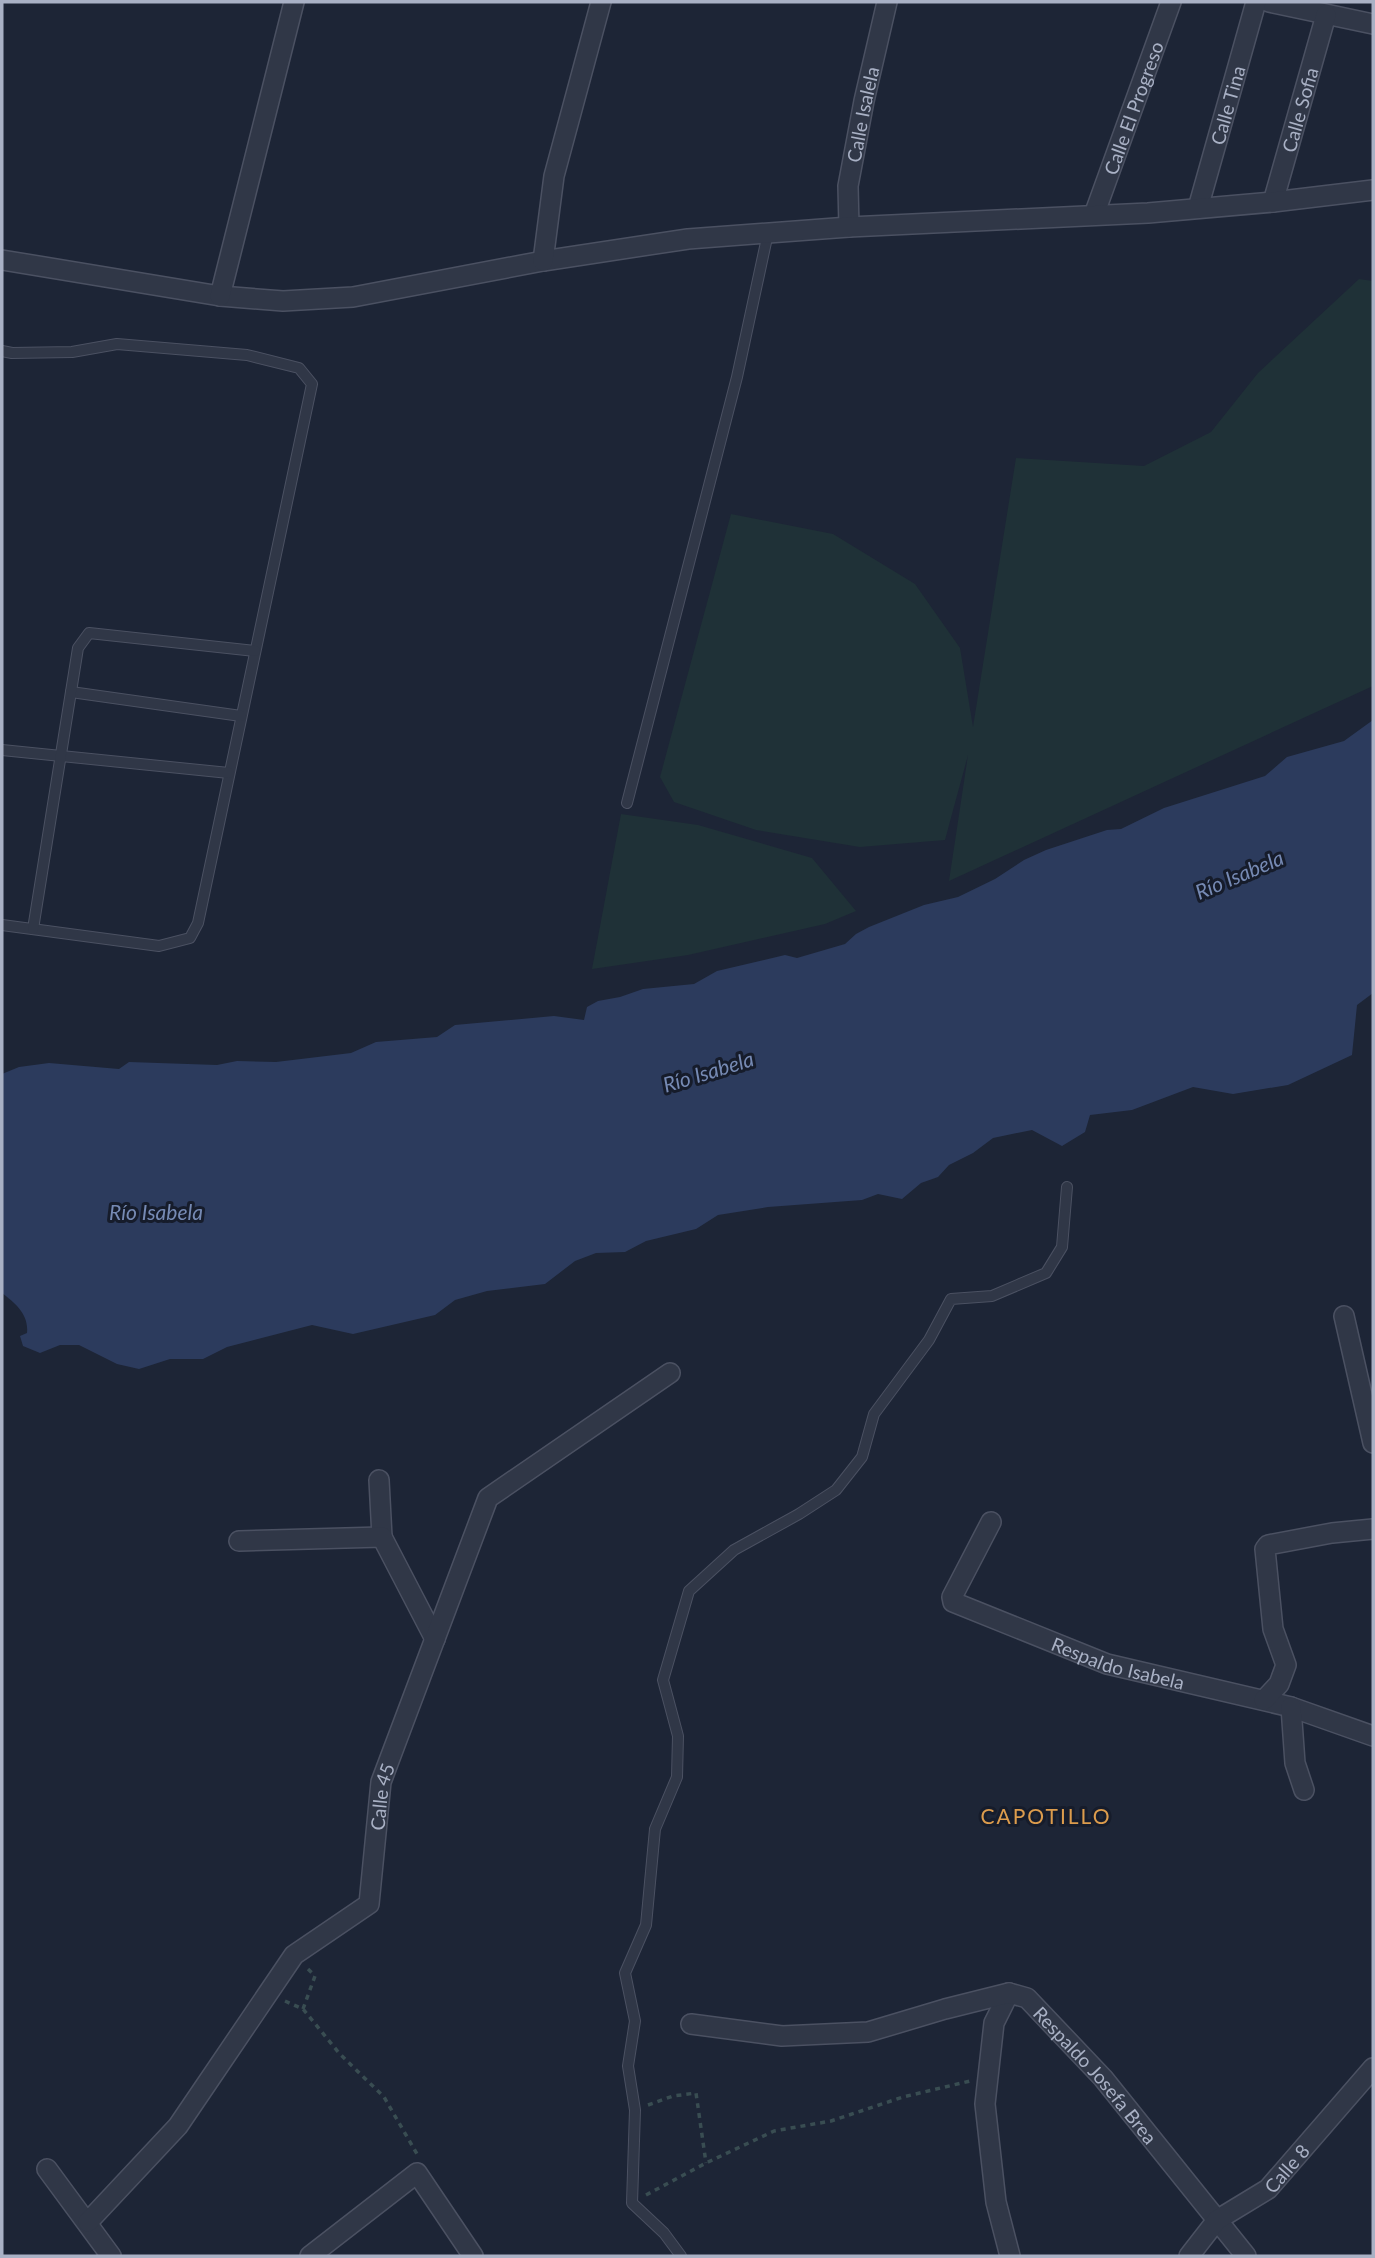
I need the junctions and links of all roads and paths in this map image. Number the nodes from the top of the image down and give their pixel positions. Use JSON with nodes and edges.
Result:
{"nodes":[{"id":1,"x":294,"y":2,"type":"edge"},
{"id":2,"x":601,"y":2,"type":"edge"},
{"id":3,"x":887,"y":2,"type":"edge"},
{"id":4,"x":1171,"y":2,"type":"edge"},
{"id":5,"x":1256,"y":2,"type":"edge"},
{"id":6,"x":1269,"y":2,"type":"edge"},
{"id":7,"x":1326,"y":15,"type":"junction"},
{"id":8,"x":1373,"y":24,"type":"edge"},
{"id":9,"x":1373,"y":190,"type":"edge"},
{"id":10,"x":1273,"y":202,"type":"junction"},
{"id":11,"x":1198,"y":208,"type":"junction"},
{"id":12,"x":1094,"y":215,"type":"junction"},
{"id":13,"x":849,"y":228,"type":"junction"},
{"id":14,"x":768,"y":233,"type":"junction"},
{"id":15,"x":2,"y":260,"type":"edge"},
{"id":16,"x":542,"y":261,"type":"junction"},
{"id":17,"x":220,"y":296,"type":"junction"},
{"id":18,"x":2,"y":351,"type":"edge"},
{"id":19,"x":255,"y":651,"type":"junction"},
{"id":20,"x":71,"y":692,"type":"junction"},
{"id":21,"x":242,"y":716,"type":"junction"},
{"id":22,"x":2,"y":750,"type":"edge"},
{"id":23,"x":62,"y":756,"type":"junction"},
{"id":24,"x":229,"y":773,"type":"junction"},
{"id":25,"x":627,"y":803,"type":"dead end"},
{"id":26,"x":2,"y":925,"type":"edge"},
{"id":27,"x":33,"y":929,"type":"junction"},
{"id":28,"x":1067,"y":1187,"type":"dead end"},
{"id":29,"x":1344,"y":1316,"type":"dead end"},
{"id":30,"x":670,"y":1373,"type":"dead end"},
{"id":31,"x":1373,"y":1443,"type":"edge"},
{"id":32,"x":379,"y":1480,"type":"dead end"},
{"id":33,"x":991,"y":1522,"type":"dead end"},
{"id":34,"x":1373,"y":1529,"type":"edge"},
{"id":35,"x":382,"y":1537,"type":"junction"},
{"id":36,"x":239,"y":1541,"type":"dead end"},
{"id":37,"x":435,"y":1639,"type":"junction"},
{"id":38,"x":1264,"y":1700,"type":"junction"},
{"id":39,"x":1291,"y":1707,"type":"junction"},
{"id":40,"x":1373,"y":1736,"type":"edge"},
{"id":41,"x":1304,"y":1790,"type":"dead end"},
{"id":42,"x":294,"y":1955,"type":"junction"},
{"id":43,"x":268,"y":1992,"type":"junction"},
{"id":44,"x":1009,"y":1993,"type":"junction"},
{"id":45,"x":303,"y":2009,"type":"junction"},
{"id":46,"x":691,"y":2024,"type":"dead end"},
{"id":47,"x":1373,"y":2068,"type":"edge"},
{"id":48,"x":988,"y":2078,"type":"junction"},
{"id":49,"x":635,"y":2110,"type":"junction"},
{"id":50,"x":706,"y":2163,"type":"junction"},
{"id":51,"x":47,"y":2169,"type":"dead end"},
{"id":52,"x":417,"y":2172,"type":"junction"},
{"id":53,"x":632,"y":2203,"type":"junction"},
{"id":54,"x":1217,"y":2220,"type":"junction"},
{"id":55,"x":88,"y":2222,"type":"junction"},
{"id":56,"x":111,"y":2256,"type":"edge"},
{"id":57,"x":310,"y":2256,"type":"edge"},
{"id":58,"x":473,"y":2256,"type":"edge"},
{"id":59,"x":681,"y":2256,"type":"edge"},
{"id":60,"x":1010,"y":2256,"type":"edge"},
{"id":61,"x":1189,"y":2256,"type":"edge"},
{"id":62,"x":1246,"y":2256,"type":"edge"}],
"edges":[{"from":1,"to":17,"type":"street"},
{"from":2,"to":16,"type":"street"},
{"from":3,"to":13,"type":"street","name":"Calle Isalela"},
{"from":4,"to":12,"type":"street","name":"Calle El Progreso"},
{"from":5,"to":11,"type":"street","name":"Calle Tina"},
{"from":6,"to":7,"type":"street"},
{"from":7,"to":8,"type":"street"},
{"from":7,"to":10,"type":"street","name":"Calle Sofia"},
{"from":9,"to":10,"type":"street"},
{"from":10,"to":11,"type":"street"},
{"from":11,"to":12,"type":"street"},
{"from":12,"to":13,"type":"street"},
{"from":13,"to":14,"type":"street"},
{"from":14,"to":16,"type":"street"},
{"from":14,"to":25,"type":"lane"},
{"from":15,"to":17,"type":"street"},
{"from":16,"to":17,"type":"street"},
{"from":18,"to":19,"type":"lane"},
{"from":19,"to":20,"type":"lane"},
{"from":19,"to":21,"type":"lane"},
{"from":20,"to":21,"type":"lane"},
{"from":20,"to":23,"type":"lane"},
{"from":21,"to":24,"type":"lane"},
{"from":22,"to":23,"type":"lane"},
{"from":23,"to":24,"type":"lane"},
{"from":23,"to":27,"type":"lane"},
{"from":24,"to":27,"type":"lane"},
{"from":26,"to":27,"type":"lane"},
{"from":28,"to":49,"type":"lane"},
{"from":29,"to":31,"type":"street"},
{"from":30,"to":37,"type":"street","name":"Calle 45"},
{"from":32,"to":35,"type":"street"},
{"from":33,"to":38,"type":"street","name":"Respaldo Isabela"},
{"from":34,"to":38,"type":"street"},
{"from":35,"to":36,"type":"street"},
{"from":35,"to":37,"type":"street"},
{"from":37,"to":42,"type":"street","name":"Calle 45"},
{"from":38,"to":39,"type":"street","name":"Respaldo Isabela"},
{"from":39,"to":40,"type":"street","name":"Respaldo Isabela"},
{"from":39,"to":41,"type":"street"},
{"from":42,"to":43,"type":"street","name":"Calle 45"},
{"from":42,"to":45,"type":"path"},
{"from":43,"to":45,"type":"path"},
{"from":43,"to":55,"type":"street","name":"Calle 45"},
{"from":44,"to":46,"type":"street"},
{"from":44,"to":48,"type":"street"},
{"from":44,"to":54,"type":"street","name":"Respaldo Josefa Brea"},
{"from":45,"to":52,"type":"path"},
{"from":47,"to":54,"type":"street","name":"Calle 8"},
{"from":48,"to":50,"type":"path"},
{"from":48,"to":60,"type":"street"},
{"from":49,"to":50,"type":"path"},
{"from":49,"to":53,"type":"lane"},
{"from":50,"to":53,"type":"path"},
{"from":51,"to":55,"type":"street"},
{"from":52,"to":57,"type":"street"},
{"from":52,"to":58,"type":"street"},
{"from":53,"to":59,"type":"lane"},
{"from":54,"to":61,"type":"street","name":"Calle 8"},
{"from":54,"to":62,"type":"street","name":"Respaldo Josefa Brea"},
{"from":55,"to":56,"type":"street"}]}
